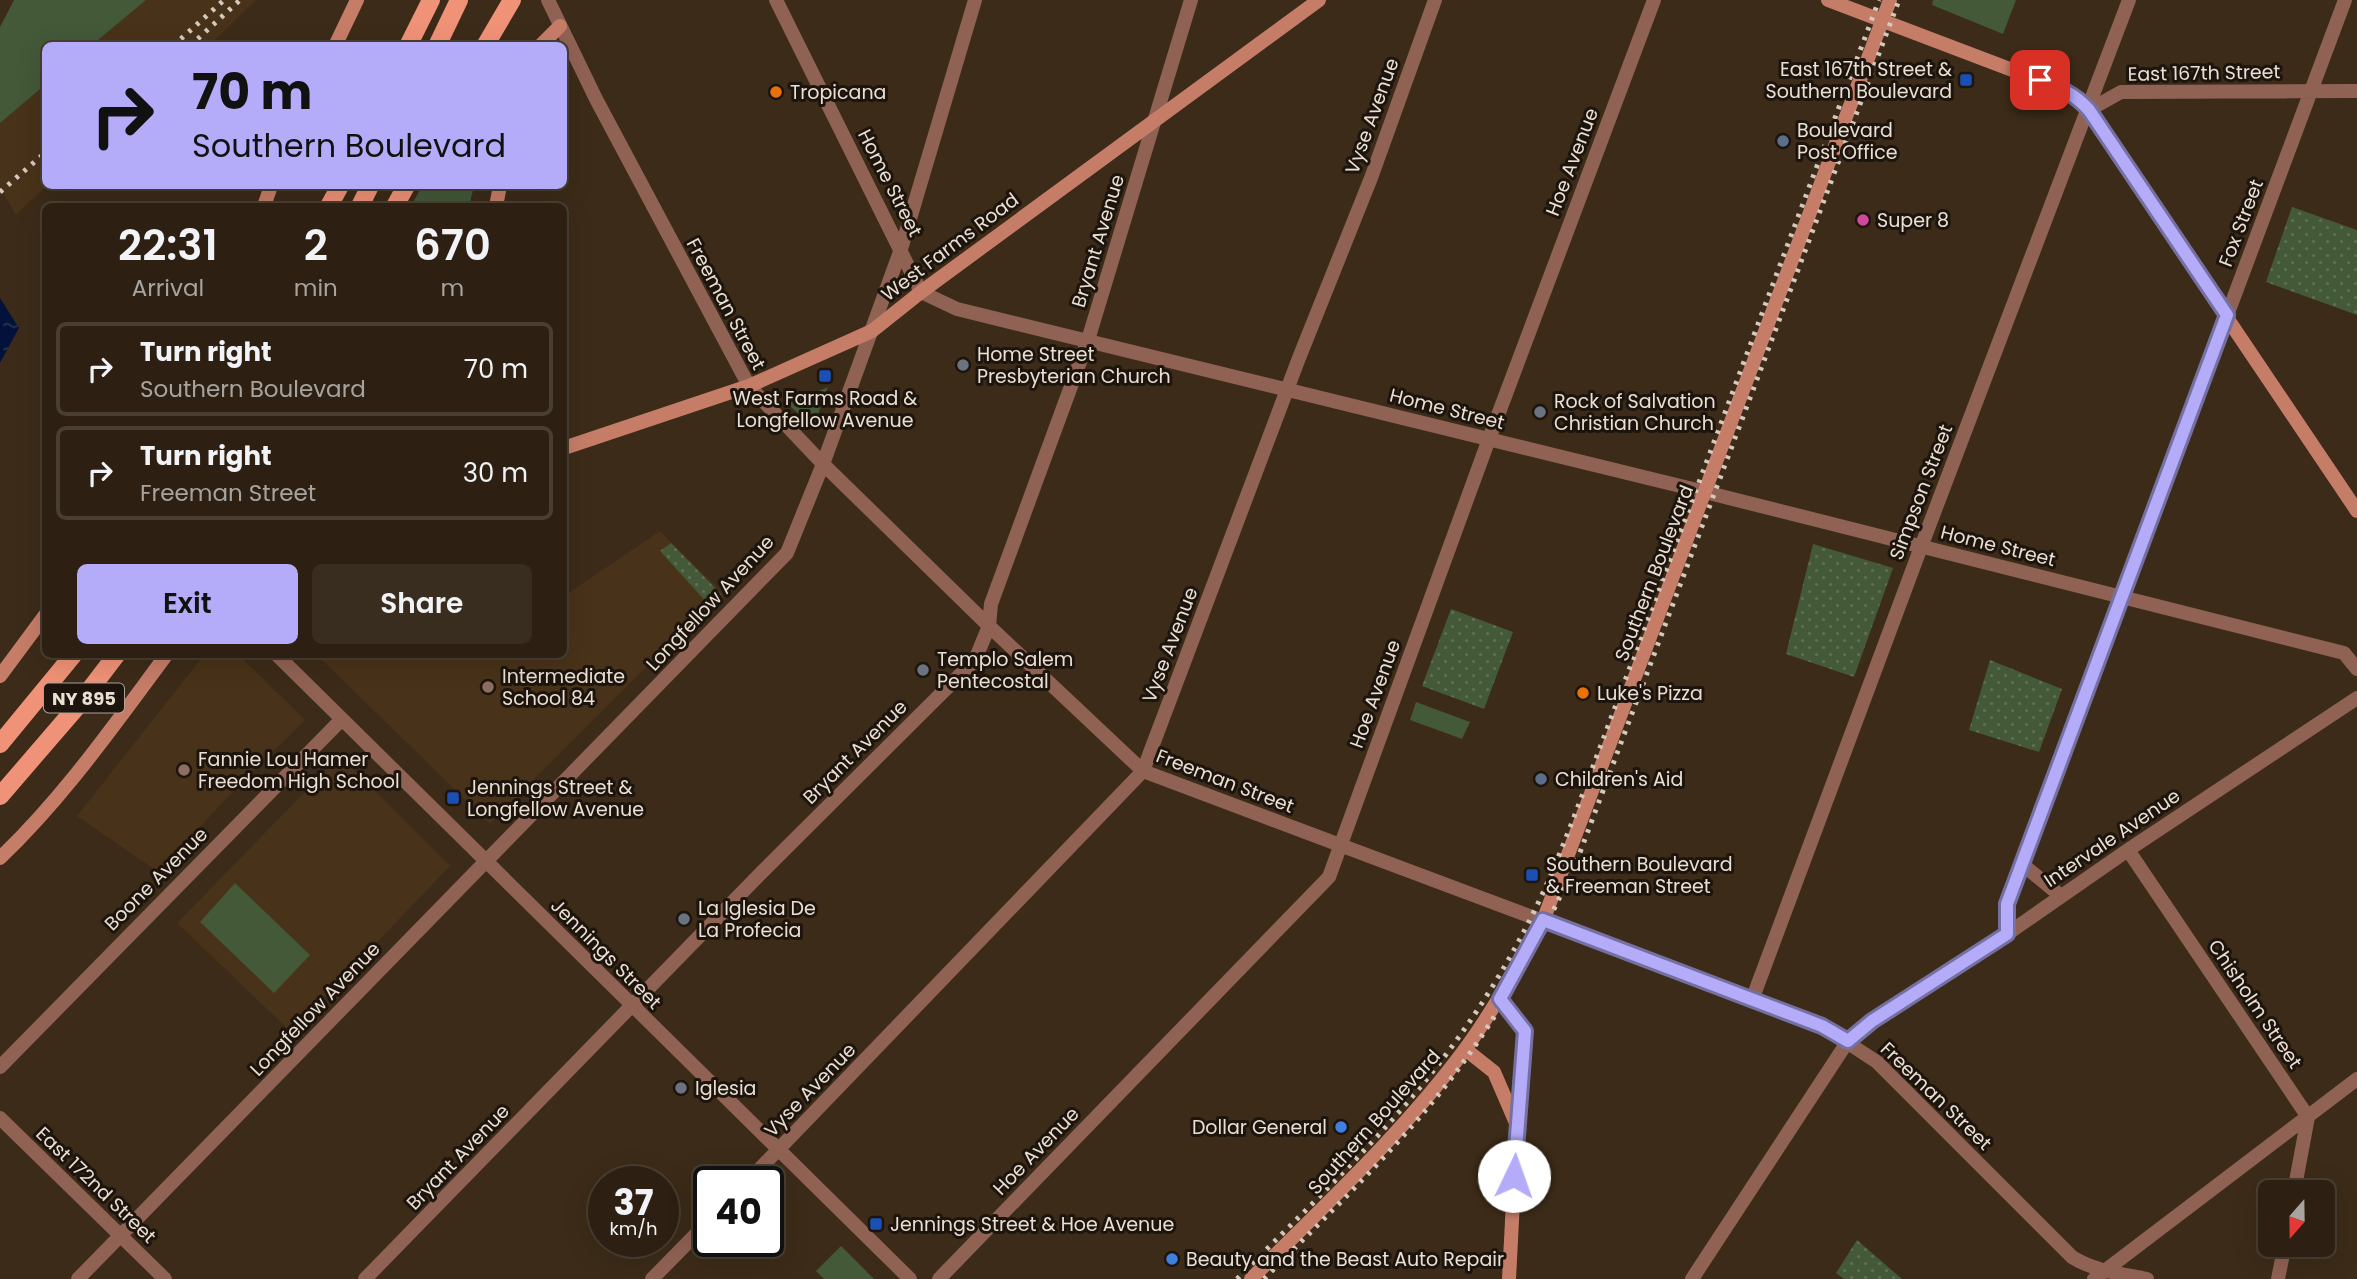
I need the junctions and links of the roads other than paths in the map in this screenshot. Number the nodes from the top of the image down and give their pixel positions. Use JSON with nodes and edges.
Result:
{"nodes":[{"id":1,"x":357,"y":0,"type":"edge"},
{"id":2,"x":431,"y":0,"type":"edge"},
{"id":3,"x":459,"y":0,"type":"edge"},
{"id":4,"x":512,"y":0,"type":"edge"},
{"id":5,"x":548,"y":0,"type":"edge"},
{"id":6,"x":776,"y":0,"type":"edge"},
{"id":7,"x":975,"y":0,"type":"edge"},
{"id":8,"x":1191,"y":0,"type":"edge"},
{"id":9,"x":1319,"y":0,"type":"edge"},
{"id":10,"x":1435,"y":0,"type":"edge"},
{"id":11,"x":1654,"y":0,"type":"edge"},
{"id":12,"x":1828,"y":0,"type":"edge"},
{"id":13,"x":1889,"y":0,"type":"edge"},
{"id":14,"x":2129,"y":0,"type":"edge"},
{"id":15,"x":2345,"y":0,"type":"edge"},
{"id":16,"x":1882,"y":20,"type":"junction"},
{"id":17,"x":560,"y":26,"type":"junction"},
{"id":18,"x":337,"y":42,"type":"edge"},
{"id":19,"x":410,"y":42,"type":"edge"},
{"id":20,"x":439,"y":42,"type":"edge"},
{"id":21,"x":487,"y":42,"type":"edge"},
{"id":22,"x":544,"y":42,"type":"edge"},
{"id":23,"x":2311,"y":91,"type":"junction"},
{"id":24,"x":2357,"y":91,"type":"edge"},
{"id":25,"x":2089,"y":110,"type":"junction"},
{"id":26,"x":1156,"y":120,"type":"junction"},
{"id":27,"x":901,"y":249,"type":"junction"},
{"id":28,"x":921,"y":292,"type":"junction"},
{"id":29,"x":2227,"y":315,"type":"junction"},
{"id":30,"x":872,"y":331,"type":"junction"},
{"id":31,"x":1088,"y":340,"type":"junction"},
{"id":32,"x":748,"y":386,"type":"junction"},
{"id":33,"x":1287,"y":389,"type":"junction"},
{"id":34,"x":1489,"y":439,"type":"junction"},
{"id":35,"x":567,"y":447,"type":"edge"},
{"id":36,"x":823,"y":464,"type":"junction"},
{"id":37,"x":1705,"y":492,"type":"junction"},
{"id":38,"x":2357,"y":512,"type":"edge"},
{"id":39,"x":1921,"y":547,"type":"junction"},
{"id":40,"x":2121,"y":597,"type":"junction"},
{"id":41,"x":42,"y":619,"type":"edge"},
{"id":42,"x":989,"y":626,"type":"junction"},
{"id":43,"x":71,"y":658,"type":"edge"},
{"id":44,"x":114,"y":658,"type":"edge"},
{"id":45,"x":164,"y":658,"type":"edge"},
{"id":46,"x":280,"y":658,"type":"edge"},
{"id":47,"x":2357,"y":669,"type":"edge"},
{"id":48,"x":0,"y":676,"type":"edge"},
{"id":49,"x":2357,"y":698,"type":"edge"},
{"id":50,"x":342,"y":719,"type":"junction"},
{"id":51,"x":0,"y":744,"type":"edge"},
{"id":52,"x":1143,"y":771,"type":"junction"},
{"id":53,"x":0,"y":796,"type":"edge"},
{"id":54,"x":1339,"y":846,"type":"junction"},
{"id":55,"x":2128,"y":850,"type":"junction"},
{"id":56,"x":0,"y":858,"type":"edge"},
{"id":57,"x":486,"y":862,"type":"junction"},
{"id":58,"x":2022,"y":864,"type":"junction"},
{"id":59,"x":2061,"y":896,"type":"junction"},
{"id":60,"x":1543,"y":920,"type":"junction"},
{"id":61,"x":2007,"y":934,"type":"junction"},
{"id":62,"x":1500,"y":999,"type":"junction"},
{"id":63,"x":1752,"y":1000,"type":"junction"},
{"id":64,"x":632,"y":1007,"type":"junction"},
{"id":65,"x":1848,"y":1041,"type":"junction"},
{"id":66,"x":1465,"y":1049,"type":"junction"},
{"id":67,"x":0,"y":1067,"type":"edge"},
{"id":68,"x":2357,"y":1079,"type":"edge"},
{"id":69,"x":2308,"y":1117,"type":"junction"},
{"id":70,"x":0,"y":1118,"type":"edge"},
{"id":71,"x":1517,"y":1124,"type":"junction"},
{"id":72,"x":778,"y":1151,"type":"junction"},
{"id":73,"x":763,"y":1166,"type":"edge"},
{"id":74,"x":2296,"y":1180,"type":"edge"},
{"id":75,"x":121,"y":1235,"type":"junction"},
{"id":76,"x":693,"y":1237,"type":"edge"},
{"id":77,"x":2282,"y":1257,"type":"edge"},
{"id":78,"x":2099,"y":1275,"type":"edge"},
{"id":79,"x":78,"y":1279,"type":"edge"},
{"id":80,"x":165,"y":1279,"type":"edge"},
{"id":81,"x":365,"y":1279,"type":"edge"},
{"id":82,"x":652,"y":1279,"type":"edge"},
{"id":83,"x":910,"y":1279,"type":"edge"},
{"id":84,"x":939,"y":1279,"type":"edge"},
{"id":85,"x":1251,"y":1279,"type":"edge"},
{"id":86,"x":1509,"y":1279,"type":"edge"},
{"id":87,"x":1692,"y":1279,"type":"edge"},
{"id":88,"x":2147,"y":1279,"type":"edge"},
{"id":89,"x":2278,"y":1279,"type":"edge"}],
"edges":[{"from":1,"to":18,"type":"street"},
{"from":2,"to":19,"type":"main road"},
{"from":3,"to":20,"type":"main road"},
{"from":4,"to":21,"type":"main road"},
{"from":5,"to":17,"type":"street","name":"Freeman Street"},
{"from":6,"to":27,"type":"street","name":"Home Street"},
{"from":7,"to":27,"type":"street","name":"Longfellow Avenue"},
{"from":8,"to":26,"type":"street","name":"Bryant Avenue"},
{"from":9,"to":26,"type":"street","name":"West Farms Road"},
{"from":10,"to":33,"type":"street","name":"Vyse Avenue"},
{"from":11,"to":34,"type":"street","name":"Hoe Avenue"},
{"from":12,"to":16,"type":"street"},
{"from":13,"to":16,"type":"street","name":"Southern Boulevard"},
{"from":14,"to":25,"type":"street","name":"Simpson Street"},
{"from":15,"to":23,"type":"street","name":"Fox Street"},
{"from":16,"to":25,"type":"street"},
{"from":16,"to":37,"type":"street","name":"Southern Boulevard"},
{"from":17,"to":22,"type":"street"},
{"from":17,"to":32,"type":"street","name":"Freeman Street"},
{"from":23,"to":24,"type":"street","name":"East 167th Street"},
{"from":23,"to":25,"type":"street","name":"East 167th Street"},
{"from":23,"to":29,"type":"street","name":"Fox Street"},
{"from":25,"to":29,"type":"street"},
{"from":25,"to":39,"type":"street","name":"Simpson Street"},
{"from":26,"to":28,"type":"street","name":"West Farms Road"},
{"from":26,"to":31,"type":"street","name":"Bryant Avenue"},
{"from":27,"to":28,"type":"street","name":"Home Street"},
{"from":27,"to":30,"type":"street","name":"Longfellow Avenue"},
{"from":28,"to":30,"type":"street","name":"West Farms Road"},
{"from":28,"to":31,"type":"street","name":"Home Street"},
{"from":29,"to":38,"type":"street"},
{"from":29,"to":40,"type":"street","name":"Fox Street"},
{"from":30,"to":32,"type":"street","name":"West Farms Road"},
{"from":30,"to":36,"type":"street","name":"Longfellow Avenue"},
{"from":31,"to":33,"type":"street","name":"Home Street"},
{"from":31,"to":42,"type":"street","name":"Bryant Avenue"},
{"from":32,"to":35,"type":"street","name":"West Farms Road"},
{"from":32,"to":36,"type":"street","name":"Freeman Street"},
{"from":33,"to":34,"type":"street","name":"Home Street"},
{"from":33,"to":52,"type":"street","name":"Vyse Avenue"},
{"from":34,"to":37,"type":"street","name":"Home Street"},
{"from":34,"to":54,"type":"street","name":"Hoe Avenue"},
{"from":36,"to":42,"type":"street","name":"Freeman Street"},
{"from":36,"to":57,"type":"street","name":"Longfellow Avenue"},
{"from":37,"to":39,"type":"street","name":"Home Street"},
{"from":37,"to":60,"type":"street","name":"Southern Boulevard"},
{"from":39,"to":40,"type":"street","name":"Home Street"},
{"from":39,"to":63,"type":"street","name":"Simpson Street"},
{"from":40,"to":47,"type":"street","name":"Home Street"},
{"from":40,"to":58,"type":"street","name":"Fox Street"},
{"from":41,"to":48,"type":"street"},
{"from":42,"to":52,"type":"street","name":"Freeman Street"},
{"from":42,"to":64,"type":"street","name":"Bryant Avenue"},
{"from":43,"to":51,"type":"main road","number":"NY 895"},
{"from":44,"to":53,"type":"main road","number":"NY 895"},
{"from":45,"to":56,"type":"street"},
{"from":46,"to":50,"type":"street","name":"Jennings Street"},
{"from":49,"to":55,"type":"street","name":"Intervale Avenue"},
{"from":50,"to":57,"type":"street","name":"Jennings Street"},
{"from":50,"to":67,"type":"street","name":"Boone Avenue"},
{"from":52,"to":54,"type":"street","name":"Freeman Street"},
{"from":52,"to":72,"type":"street","name":"Vyse Avenue"},
{"from":54,"to":60,"type":"street","name":"Freeman Street"},
{"from":54,"to":84,"type":"street","name":"Hoe Avenue"},
{"from":55,"to":59,"type":"street","name":"Intervale Avenue"},
{"from":55,"to":69,"type":"street","name":"Chisholm Street"},
{"from":57,"to":64,"type":"street","name":"Jennings Street"},
{"from":57,"to":75,"type":"street","name":"Longfellow Avenue"},
{"from":58,"to":59,"type":"street"},
{"from":58,"to":61,"type":"street","name":"Fox Street"},
{"from":59,"to":61,"type":"street","name":"Intervale Avenue"},
{"from":60,"to":62,"type":"street","name":"Southern Boulevard"},
{"from":60,"to":63,"type":"street","name":"Freeman Street"},
{"from":61,"to":65,"type":"street","name":"Intervale Avenue"},
{"from":62,"to":66,"type":"street","name":"Southern Boulevard"},
{"from":62,"to":71,"type":"street"},
{"from":63,"to":65,"type":"street","name":"Freeman Street"},
{"from":64,"to":72,"type":"street","name":"Jennings Street"},
{"from":64,"to":81,"type":"street","name":"Bryant Avenue"},
{"from":65,"to":78,"type":"street","name":"Freeman Street"},
{"from":65,"to":87,"type":"street","name":"Intervale Avenue"},
{"from":66,"to":71,"type":"street"},
{"from":66,"to":85,"type":"street","name":"Southern Boulevard"},
{"from":68,"to":69,"type":"street"},
{"from":69,"to":74,"type":"street"},
{"from":69,"to":78,"type":"street"},
{"from":70,"to":75,"type":"street","name":"East 172nd Street"},
{"from":71,"to":86,"type":"street"},
{"from":72,"to":73,"type":"street","name":"Vyse Avenue"},
{"from":72,"to":83,"type":"street","name":"Jennings Street"},
{"from":75,"to":79,"type":"street","name":"Longfellow Avenue"},
{"from":75,"to":80,"type":"street","name":"East 172nd Street"},
{"from":76,"to":82,"type":"street"},
{"from":77,"to":89,"type":"street"},
{"from":78,"to":88,"type":"street","name":"Freeman Street"}]}
